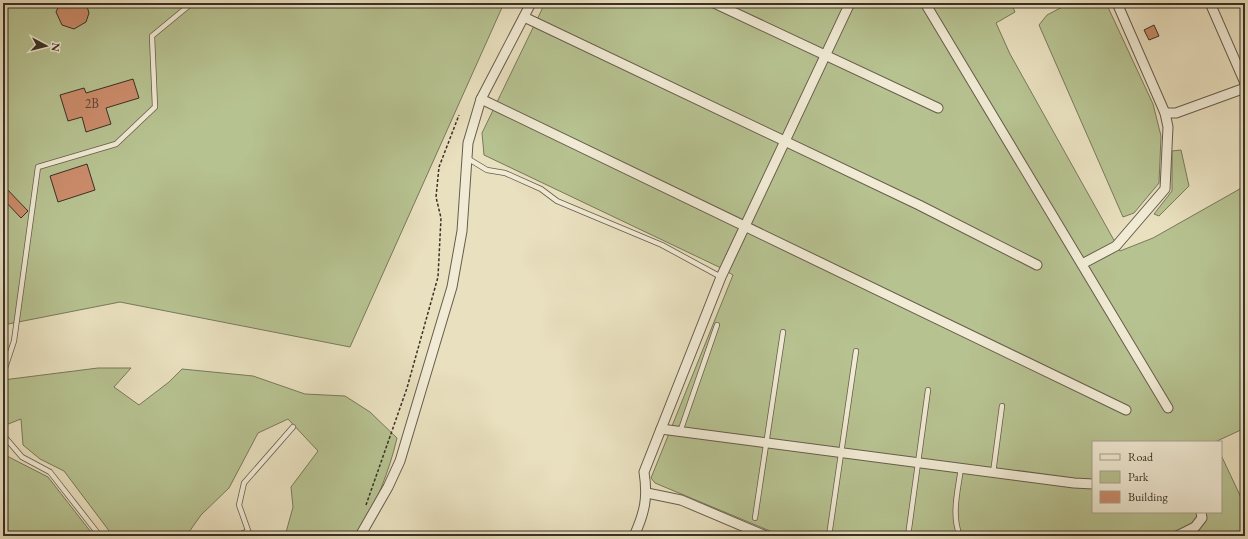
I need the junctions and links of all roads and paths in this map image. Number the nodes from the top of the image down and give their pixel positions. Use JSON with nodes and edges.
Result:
{"nodes":[{"id":1,"x":192,"y":3,"type":"edge"},
{"id":2,"x":531,"y":3,"type":"edge"},
{"id":3,"x":714,"y":3,"type":"edge"},
{"id":4,"x":850,"y":3,"type":"edge"},
{"id":5,"x":926,"y":3,"type":"edge"},
{"id":6,"x":1117,"y":3,"type":"edge"},
{"id":7,"x":1210,"y":3,"type":"edge"},
{"id":8,"x":524,"y":17,"type":"junction"},
{"id":9,"x":825,"y":56,"type":"junction"},
{"id":10,"x":1245,"y":83,"type":"edge"},
{"id":11,"x":1245,"y":88,"type":"edge"},
{"id":12,"x":481,"y":99,"type":"junction"},
{"id":13,"x":938,"y":108,"type":"dead end"},
{"id":14,"x":1165,"y":114,"type":"junction"},
{"id":15,"x":459,"y":115,"type":"dead end"},
{"id":16,"x":785,"y":142,"type":"junction"},
{"id":17,"x":467,"y":158,"type":"junction"},
{"id":18,"x":745,"y":228,"type":"junction"},
{"id":19,"x":1082,"y":264,"type":"junction"},
{"id":20,"x":1037,"y":265,"type":"dead end"},
{"id":21,"x":721,"y":277,"type":"junction"},
{"id":22,"x":717,"y":325,"type":"dead end"},
{"id":23,"x":783,"y":332,"type":"dead end"},
{"id":24,"x":856,"y":351,"type":"dead end"},
{"id":25,"x":3,"y":374,"type":"edge"},
{"id":26,"x":928,"y":390,"type":"dead end"},
{"id":27,"x":1002,"y":406,"type":"dead end"},
{"id":28,"x":1168,"y":408,"type":"dead end"},
{"id":29,"x":1126,"y":410,"type":"dead end"},
{"id":30,"x":293,"y":427,"type":"dead end"},
{"id":31,"x":661,"y":429,"type":"junction"},
{"id":32,"x":680,"y":432,"type":"junction"},
{"id":33,"x":3,"y":435,"type":"edge"},
{"id":34,"x":768,"y":443,"type":"junction"},
{"id":35,"x":842,"y":452,"type":"junction"},
{"id":36,"x":919,"y":463,"type":"junction"},
{"id":37,"x":961,"y":468,"type":"junction"},
{"id":38,"x":993,"y":473,"type":"junction"},
{"id":39,"x":1092,"y":484,"type":"edge"},
{"id":40,"x":647,"y":493,"type":"junction"},
{"id":41,"x":366,"y":507,"type":"dead end"},
{"id":42,"x":1201,"y":513,"type":"edge"},
{"id":43,"x":755,"y":518,"type":"dead end"},
{"id":44,"x":249,"y":533,"type":"edge"},
{"id":45,"x":100,"y":536,"type":"edge"},
{"id":46,"x":237,"y":536,"type":"edge"},
{"id":47,"x":360,"y":536,"type":"edge"},
{"id":48,"x":634,"y":536,"type":"edge"},
{"id":49,"x":766,"y":536,"type":"edge"},
{"id":50,"x":829,"y":536,"type":"edge"},
{"id":51,"x":908,"y":536,"type":"edge"},
{"id":52,"x":960,"y":536,"type":"edge"},
{"id":53,"x":1177,"y":536,"type":"edge"}],
"edges":[{"from":1,"to":25,"type":"lane"},
{"from":2,"to":8,"type":"street"},
{"from":3,"to":9,"type":"street"},
{"from":4,"to":9,"type":"street"},
{"from":5,"to":19,"type":"street"},
{"from":6,"to":14,"type":"street"},
{"from":7,"to":10,"type":"street"},
{"from":8,"to":12,"type":"street"},
{"from":8,"to":16,"type":"street"},
{"from":9,"to":13,"type":"street"},
{"from":9,"to":16,"type":"street"},
{"from":11,"to":14,"type":"street"},
{"from":12,"to":17,"type":"street"},
{"from":12,"to":18,"type":"street"},
{"from":14,"to":19,"type":"street"},
{"from":15,"to":41,"type":"path"},
{"from":16,"to":18,"type":"street"},
{"from":16,"to":20,"type":"street"},
{"from":17,"to":21,"type":"lane"},
{"from":17,"to":47,"type":"street"},
{"from":18,"to":21,"type":"street"},
{"from":18,"to":29,"type":"street"},
{"from":19,"to":28,"type":"street"},
{"from":21,"to":31,"type":"street"},
{"from":22,"to":32,"type":"lane"},
{"from":23,"to":34,"type":"lane"},
{"from":24,"to":35,"type":"lane"},
{"from":26,"to":36,"type":"lane"},
{"from":27,"to":38,"type":"lane"},
{"from":30,"to":44,"type":"lane"},
{"from":31,"to":32,"type":"street"},
{"from":31,"to":40,"type":"street"},
{"from":32,"to":34,"type":"street"},
{"from":33,"to":45,"type":"lane"},
{"from":34,"to":35,"type":"street"},
{"from":34,"to":43,"type":"lane"},
{"from":35,"to":36,"type":"street"},
{"from":35,"to":50,"type":"lane"},
{"from":36,"to":37,"type":"street"},
{"from":36,"to":51,"type":"lane"},
{"from":37,"to":38,"type":"street"},
{"from":37,"to":52,"type":"lane"},
{"from":38,"to":39,"type":"street"},
{"from":40,"to":48,"type":"street"},
{"from":40,"to":49,"type":"street"},
{"from":42,"to":53,"type":"street"},
{"from":44,"to":46,"type":"lane"}]}
